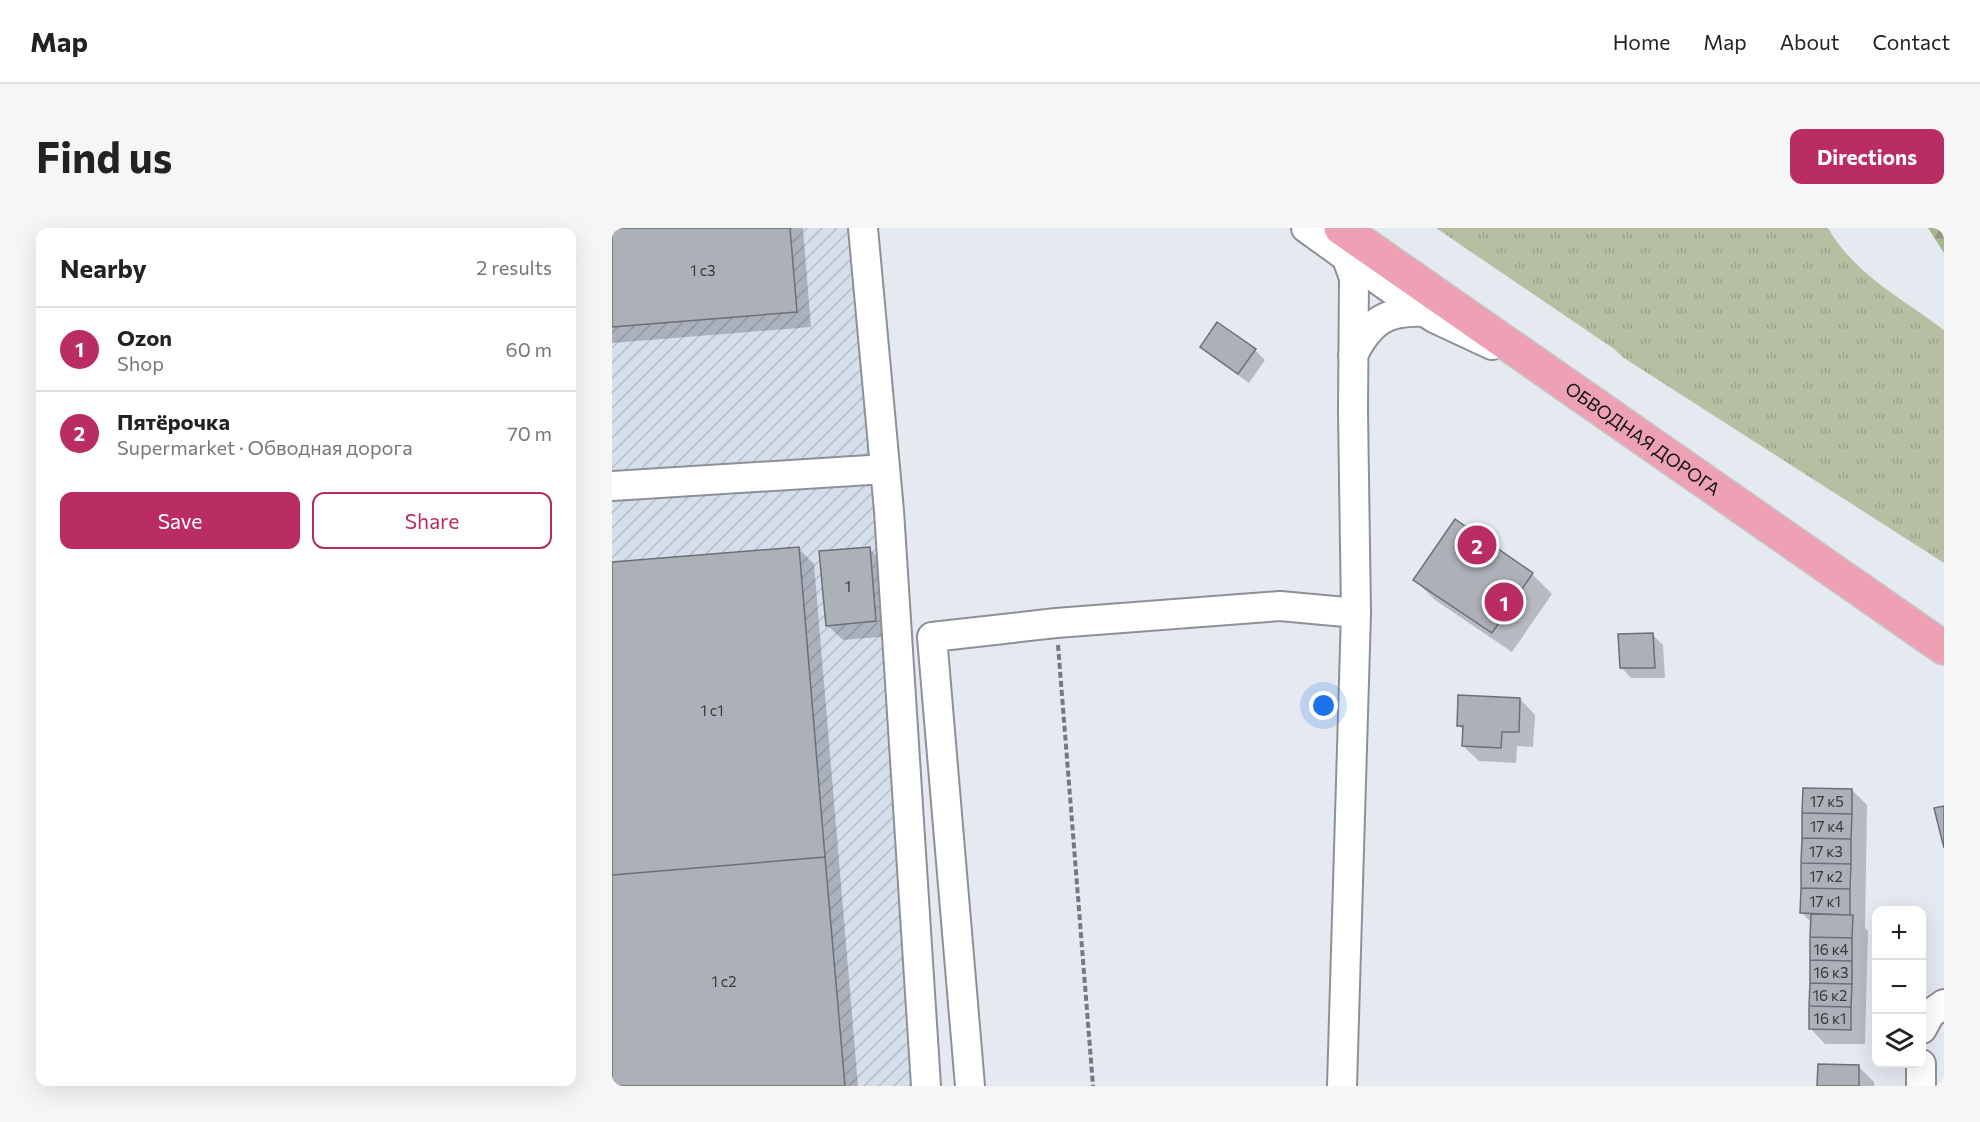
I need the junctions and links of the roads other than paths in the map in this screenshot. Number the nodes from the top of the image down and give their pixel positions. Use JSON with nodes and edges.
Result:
{"nodes":[{"id":1,"x":863,"y":228,"type":"edge"},
{"id":2,"x":1306,"y":228,"type":"edge"},
{"id":3,"x":1343,"y":242,"type":"edge"},
{"id":4,"x":1425,"y":312,"type":"junction"},
{"id":5,"x":1352,"y":357,"type":"junction"},
{"id":6,"x":1543,"y":368,"type":"junction"},
{"id":7,"x":885,"y":469,"type":"junction"},
{"id":8,"x":612,"y":486,"type":"edge"},
{"id":9,"x":1356,"y":613,"type":"junction"},
{"id":10,"x":1944,"y":648,"type":"edge"},
{"id":11,"x":1944,"y":1004,"type":"edge"},
{"id":12,"x":1926,"y":1022,"type":"edge"},
{"id":13,"x":1921,"y":1068,"type":"edge"},
{"id":14,"x":926,"y":1086,"type":"edge"},
{"id":15,"x":970,"y":1086,"type":"edge"},
{"id":16,"x":1342,"y":1086,"type":"edge"},
{"id":17,"x":1921,"y":1086,"type":"edge"}],
"edges":[{"from":1,"to":7,"type":"street"},
{"from":2,"to":3,"type":"street"},
{"from":3,"to":4,"type":"street"},
{"from":3,"to":5,"type":"street"},
{"from":3,"to":6,"type":"main road","name":"ОБВОДНАЯ ДОРОГА"},
{"from":4,"to":5,"type":"street"},
{"from":4,"to":6,"type":"street"},
{"from":5,"to":9,"type":"street"},
{"from":6,"to":10,"type":"main road","name":"ОБВОДНАЯ ДОРОГА"},
{"from":7,"to":8,"type":"street"},
{"from":7,"to":14,"type":"street"},
{"from":9,"to":15,"type":"street"},
{"from":9,"to":16,"type":"street"},
{"from":11,"to":12,"type":"street"},
{"from":13,"to":17,"type":"street"}]}
